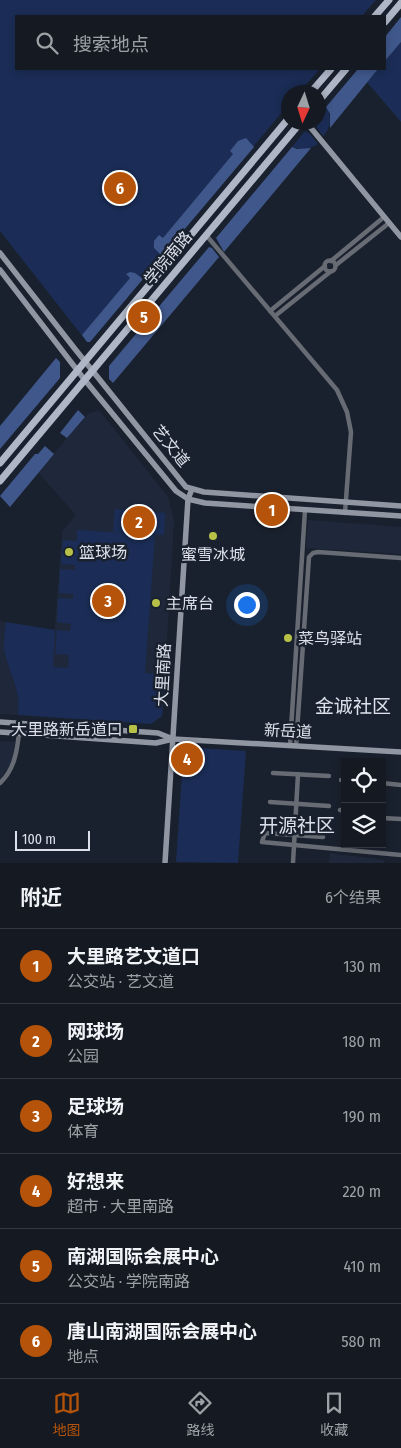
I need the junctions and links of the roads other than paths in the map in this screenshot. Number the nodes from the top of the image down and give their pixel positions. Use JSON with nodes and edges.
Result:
{"nodes":[{"id":1,"x":389,"y":0,"type":"edge"},
{"id":2,"x":401,"y":3,"type":"edge"},
{"id":3,"x":376,"y":15,"type":"edge"},
{"id":4,"x":386,"y":21,"type":"edge"},
{"id":5,"x":330,"y":70,"type":"edge"},
{"id":6,"x":345,"y":70,"type":"edge"},
{"id":7,"x":317,"y":85,"type":"edge"},
{"id":8,"x":326,"y":93,"type":"edge"},
{"id":9,"x":281,"y":127,"type":"edge"},
{"id":10,"x":294,"y":130,"type":"edge"},
{"id":11,"x":313,"y":130,"type":"edge"},
{"id":12,"x":384,"y":217,"type":"junction"},
{"id":13,"x":389,"y":223,"type":"junction"},
{"id":14,"x":206,"y":235,"type":"junction"},
{"id":15,"x":401,"y":237,"type":"edge"},
{"id":16,"x":0,"y":253,"type":"edge"},
{"id":17,"x":331,"y":261,"type":"junction"},
{"id":18,"x":336,"y":265,"type":"junction"},
{"id":19,"x":325,"y":266,"type":"junction"},
{"id":20,"x":0,"y":270,"type":"edge"},
{"id":21,"x":330,"y":272,"type":"junction"},
{"id":22,"x":270,"y":311,"type":"junction"},
{"id":23,"x":275,"y":316,"type":"junction"},
{"id":24,"x":84,"y":361,"type":"junction"},
{"id":25,"x":77,"y":370,"type":"junction"},
{"id":26,"x":92,"y":370,"type":"junction"},
{"id":27,"x":84,"y":379,"type":"junction"},
{"id":28,"x":0,"y":463,"type":"edge"},
{"id":29,"x":0,"y":481,"type":"edge"},
{"id":30,"x":192,"y":489,"type":"junction"},
{"id":31,"x":188,"y":499,"type":"junction"},
{"id":32,"x":347,"y":502,"type":"junction"},
{"id":33,"x":401,"y":506,"type":"edge"},
{"id":34,"x":305,"y":510,"type":"junction"},
{"id":35,"x":345,"y":512,"type":"junction"},
{"id":36,"x":401,"y":516,"type":"edge"},
{"id":37,"x":401,"y":558,"type":"edge"},
{"id":38,"x":0,"y":722,"type":"edge"},
{"id":39,"x":0,"y":732,"type":"edge"},
{"id":40,"x":19,"y":733,"type":"junction"},
{"id":41,"x":173,"y":739,"type":"junction"},
{"id":42,"x":293,"y":746,"type":"junction"},
{"id":43,"x":401,"y":752,"type":"edge"},
{"id":44,"x":273,"y":772,"type":"dead end"},
{"id":45,"x":298,"y":774,"type":"junction"},
{"id":46,"x":330,"y":776,"type":"dead end"},
{"id":47,"x":0,"y":783,"type":"edge"},
{"id":48,"x":386,"y":783,"type":"edge"},
{"id":49,"x":401,"y":785,"type":"edge"},
{"id":50,"x":270,"y":802,"type":"dead end"},
{"id":51,"x":296,"y":804,"type":"junction"},
{"id":52,"x":329,"y":806,"type":"dead end"},
{"id":53,"x":386,"y":818,"type":"edge"},
{"id":54,"x":401,"y":819,"type":"edge"},
{"id":55,"x":294,"y":835,"type":"junction"},
{"id":56,"x":323,"y":837,"type":"dead end"},
{"id":57,"x":294,"y":844,"type":"junction"},
{"id":58,"x":401,"y":855,"type":"edge"},
{"id":59,"x":165,"y":863,"type":"edge"},
{"id":60,"x":293,"y":863,"type":"edge"}],
"edges":[{"from":1,"to":3,"type":"main road"},
{"from":2,"to":4,"type":"main road"},
{"from":5,"to":7,"type":"main road"},
{"from":6,"to":8,"type":"main road"},
{"from":9,"to":24,"type":"main road","name":"学院南路"},
{"from":10,"to":14,"type":"main road","name":"学院南路"},
{"from":11,"to":12,"type":"main road"},
{"from":12,"to":13,"type":"main road"},
{"from":12,"to":17,"type":"street"},
{"from":13,"to":15,"type":"main road"},
{"from":13,"to":18,"type":"street"},
{"from":14,"to":22,"type":"street"},
{"from":14,"to":26,"type":"main road","name":"学院南路"},
{"from":16,"to":24,"type":"main road","name":"艺文道"},
{"from":17,"to":18,"type":"street"},
{"from":17,"to":19,"type":"street"},
{"from":18,"to":21,"type":"street"},
{"from":19,"to":21,"type":"street"},
{"from":19,"to":22,"type":"street"},
{"from":20,"to":25,"type":"main road","name":"艺文道"},
{"from":21,"to":23,"type":"street"},
{"from":22,"to":23,"type":"street"},
{"from":23,"to":32,"type":"street"},
{"from":24,"to":25,"type":"main road","name":"学院南路"},
{"from":24,"to":26,"type":"main road","name":"艺文道"},
{"from":25,"to":27,"type":"main road","name":"艺文道"},
{"from":25,"to":28,"type":"main road","name":"学院南路"},
{"from":26,"to":27,"type":"main road","name":"学院南路"},
{"from":26,"to":30,"type":"main road","name":"艺文道"},
{"from":27,"to":29,"type":"main road","name":"学院南路"},
{"from":27,"to":31,"type":"main road","name":"艺文道"},
{"from":30,"to":31,"type":"main road","name":"大里南路"},
{"from":30,"to":32,"type":"main road","name":"艺文道"},
{"from":31,"to":34,"type":"main road"},
{"from":31,"to":41,"type":"main road","name":"大里南路"},
{"from":32,"to":33,"type":"main road","name":"艺文道"},
{"from":32,"to":35,"type":"street"},
{"from":34,"to":35,"type":"main road"},
{"from":34,"to":42,"type":"street"},
{"from":35,"to":36,"type":"main road"},
{"from":37,"to":42,"type":"street"},
{"from":38,"to":41,"type":"main road","name":"新岳道"},
{"from":39,"to":40,"type":"main road","name":"新岳道"},
{"from":40,"to":41,"type":"main road","name":"新岳道"},
{"from":40,"to":47,"type":"street"},
{"from":41,"to":42,"type":"main road","name":"新岳道"},
{"from":41,"to":59,"type":"main road","name":"大里南路"},
{"from":42,"to":43,"type":"main road","name":"新岳道"},
{"from":44,"to":45,"type":"street"},
{"from":45,"to":46,"type":"street"},
{"from":45,"to":51,"type":"street"},
{"from":48,"to":49,"type":"street"},
{"from":50,"to":51,"type":"street"},
{"from":51,"to":52,"type":"street"},
{"from":51,"to":55,"type":"street"},
{"from":53,"to":54,"type":"street"},
{"from":55,"to":56,"type":"street"},
{"from":55,"to":57,"type":"street"},
{"from":55,"to":57,"type":"street"},
{"from":57,"to":58,"type":"street"},
{"from":57,"to":60,"type":"street"}]}
